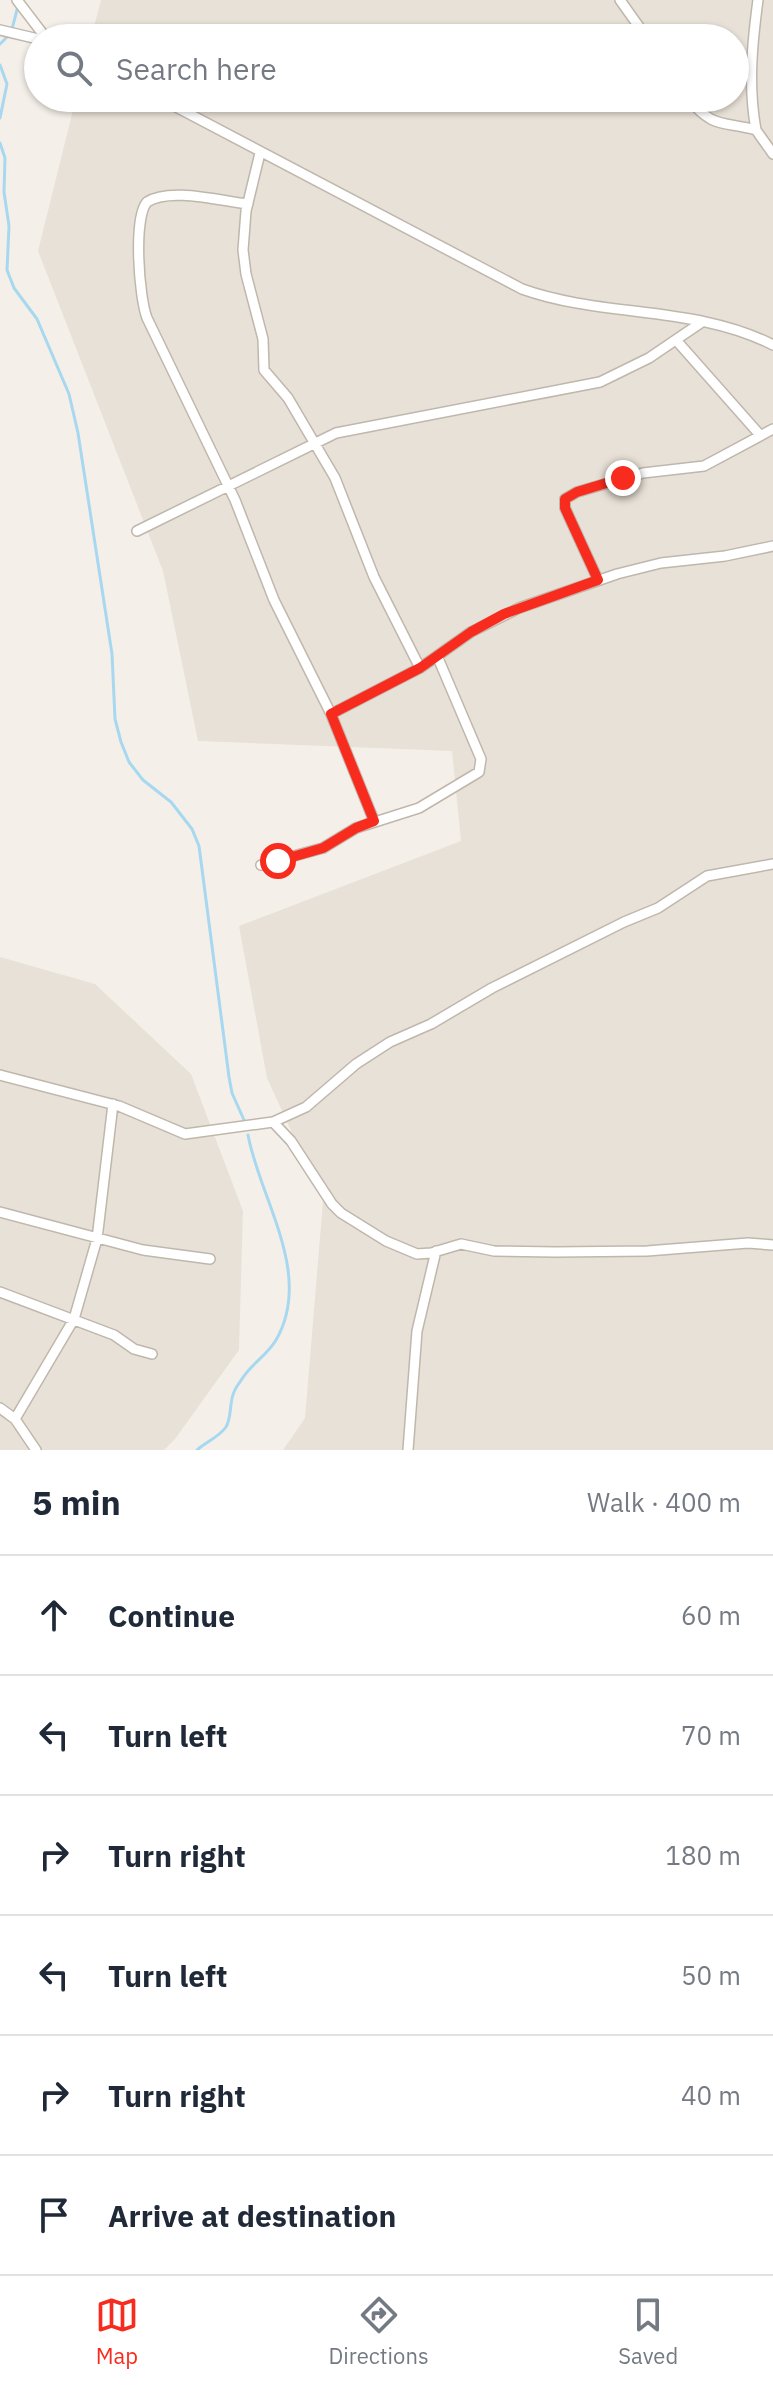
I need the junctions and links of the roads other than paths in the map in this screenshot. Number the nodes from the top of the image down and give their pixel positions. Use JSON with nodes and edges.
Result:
{"nodes":[{"id":1,"x":17,"y":0,"type":"edge"},
{"id":2,"x":620,"y":0,"type":"edge"},
{"id":3,"x":758,"y":0,"type":"edge"},
{"id":4,"x":35,"y":24,"type":"edge"},
{"id":5,"x":637,"y":24,"type":"edge"},
{"id":6,"x":0,"y":30,"type":"edge"},
{"id":7,"x":24,"y":36,"type":"edge"},
{"id":8,"x":185,"y":112,"type":"edge"},
{"id":9,"x":700,"y":112,"type":"edge"},
{"id":10,"x":756,"y":130,"type":"junction"},
{"id":11,"x":260,"y":153,"type":"junction"},
{"id":12,"x":773,"y":154,"type":"edge"},
{"id":13,"x":248,"y":204,"type":"junction"},
{"id":14,"x":702,"y":322,"type":"junction"},
{"id":15,"x":676,"y":340,"type":"junction"},
{"id":16,"x":773,"y":345,"type":"edge"},
{"id":17,"x":773,"y":429,"type":"edge"},
{"id":18,"x":760,"y":435,"type":"junction"},
{"id":19,"x":313,"y":442,"type":"junction"},
{"id":20,"x":228,"y":486,"type":"junction"},
{"id":21,"x":137,"y":531,"type":"dead end"},
{"id":22,"x":773,"y":546,"type":"edge"},
{"id":23,"x":598,"y":580,"type":"junction"},
{"id":24,"x":438,"y":658,"type":"junction"},
{"id":25,"x":420,"y":668,"type":"junction"},
{"id":26,"x":331,"y":714,"type":"junction"},
{"id":27,"x":374,"y":821,"type":"junction"},
{"id":28,"x":773,"y":864,"type":"edge"},
{"id":29,"x":261,"y":865,"type":"dead end"},
{"id":30,"x":0,"y":1075,"type":"edge"},
{"id":31,"x":113,"y":1104,"type":"junction"},
{"id":32,"x":273,"y":1122,"type":"junction"},
{"id":33,"x":0,"y":1212,"type":"edge"},
{"id":34,"x":97,"y":1239,"type":"junction"},
{"id":35,"x":773,"y":1245,"type":"edge"},
{"id":36,"x":436,"y":1251,"type":"junction"},
{"id":37,"x":210,"y":1259,"type":"dead end"},
{"id":38,"x":0,"y":1292,"type":"edge"},
{"id":39,"x":74,"y":1319,"type":"junction"},
{"id":40,"x":152,"y":1354,"type":"dead end"},
{"id":41,"x":0,"y":1408,"type":"edge"},
{"id":42,"x":15,"y":1419,"type":"junction"},
{"id":43,"x":36,"y":1450,"type":"edge"},
{"id":44,"x":408,"y":1450,"type":"edge"}],
"edges":[{"from":1,"to":4,"type":"street"},
{"from":2,"to":5,"type":"street"},
{"from":3,"to":10,"type":"street"},
{"from":6,"to":7,"type":"street"},
{"from":8,"to":11,"type":"street"},
{"from":9,"to":10,"type":"street"},
{"from":10,"to":12,"type":"street"},
{"from":11,"to":13,"type":"street"},
{"from":11,"to":14,"type":"street"},
{"from":13,"to":19,"type":"street"},
{"from":13,"to":20,"type":"street"},
{"from":14,"to":15,"type":"street"},
{"from":14,"to":16,"type":"street"},
{"from":15,"to":18,"type":"street"},
{"from":15,"to":19,"type":"street"},
{"from":17,"to":18,"type":"street"},
{"from":18,"to":23,"type":"street"},
{"from":19,"to":20,"type":"street"},
{"from":19,"to":25,"type":"street"},
{"from":20,"to":21,"type":"street"},
{"from":20,"to":26,"type":"street"},
{"from":22,"to":23,"type":"street"},
{"from":23,"to":24,"type":"street"},
{"from":24,"to":25,"type":"street"},
{"from":24,"to":27,"type":"street"},
{"from":25,"to":26,"type":"street"},
{"from":26,"to":27,"type":"street"},
{"from":27,"to":29,"type":"street"},
{"from":28,"to":32,"type":"street"},
{"from":30,"to":31,"type":"street"},
{"from":31,"to":32,"type":"street"},
{"from":31,"to":34,"type":"street"},
{"from":32,"to":36,"type":"street"},
{"from":33,"to":34,"type":"street"},
{"from":34,"to":37,"type":"street"},
{"from":34,"to":39,"type":"street"},
{"from":35,"to":36,"type":"street"},
{"from":36,"to":44,"type":"street"},
{"from":38,"to":39,"type":"street"},
{"from":39,"to":40,"type":"street"},
{"from":39,"to":42,"type":"street"},
{"from":41,"to":42,"type":"street"},
{"from":42,"to":43,"type":"street"}]}
